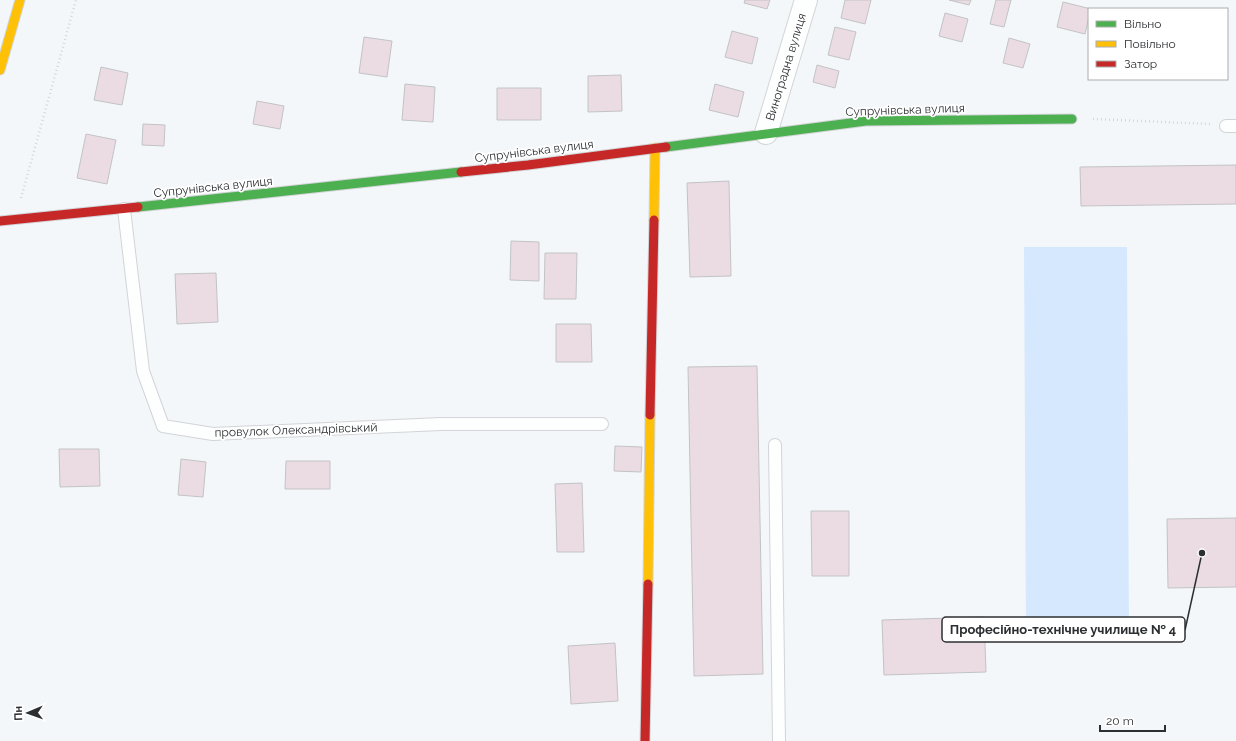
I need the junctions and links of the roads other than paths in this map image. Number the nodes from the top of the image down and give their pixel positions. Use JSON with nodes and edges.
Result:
{"nodes":[{"id":1,"x":20,"y":0,"type":"edge"},
{"id":2,"x":806,"y":0,"type":"edge"},
{"id":3,"x":0,"y":70,"type":"edge"},
{"id":4,"x":1072,"y":119,"type":"road end"},
{"id":5,"x":766,"y":133,"type":"junction"},
{"id":6,"x":655,"y":148,"type":"junction"},
{"id":7,"x":124,"y":209,"type":"junction"},
{"id":8,"x":0,"y":221,"type":"edge"},
{"id":9,"x":602,"y":424,"type":"dead end"},
{"id":10,"x":775,"y":445,"type":"dead end"},
{"id":11,"x":645,"y":741,"type":"edge"},
{"id":12,"x":779,"y":741,"type":"edge"}],
"edges":[{"from":1,"to":3,"type":"street"},
{"from":2,"to":5,"type":"street","name":"Виноградна вулиця"},
{"from":4,"to":5,"type":"street","name":"Супрунівська вулиця"},
{"from":5,"to":6,"type":"street","name":"Супрунівська вулиця"},
{"from":6,"to":7,"type":"street","name":"Супрунівська вулиця"},
{"from":6,"to":11,"type":"street"},
{"from":7,"to":8,"type":"street","name":"Супрунівська вулиця"},
{"from":7,"to":9,"type":"lane","name":"провулок Олександрівський"},
{"from":10,"to":12,"type":"lane"}]}
